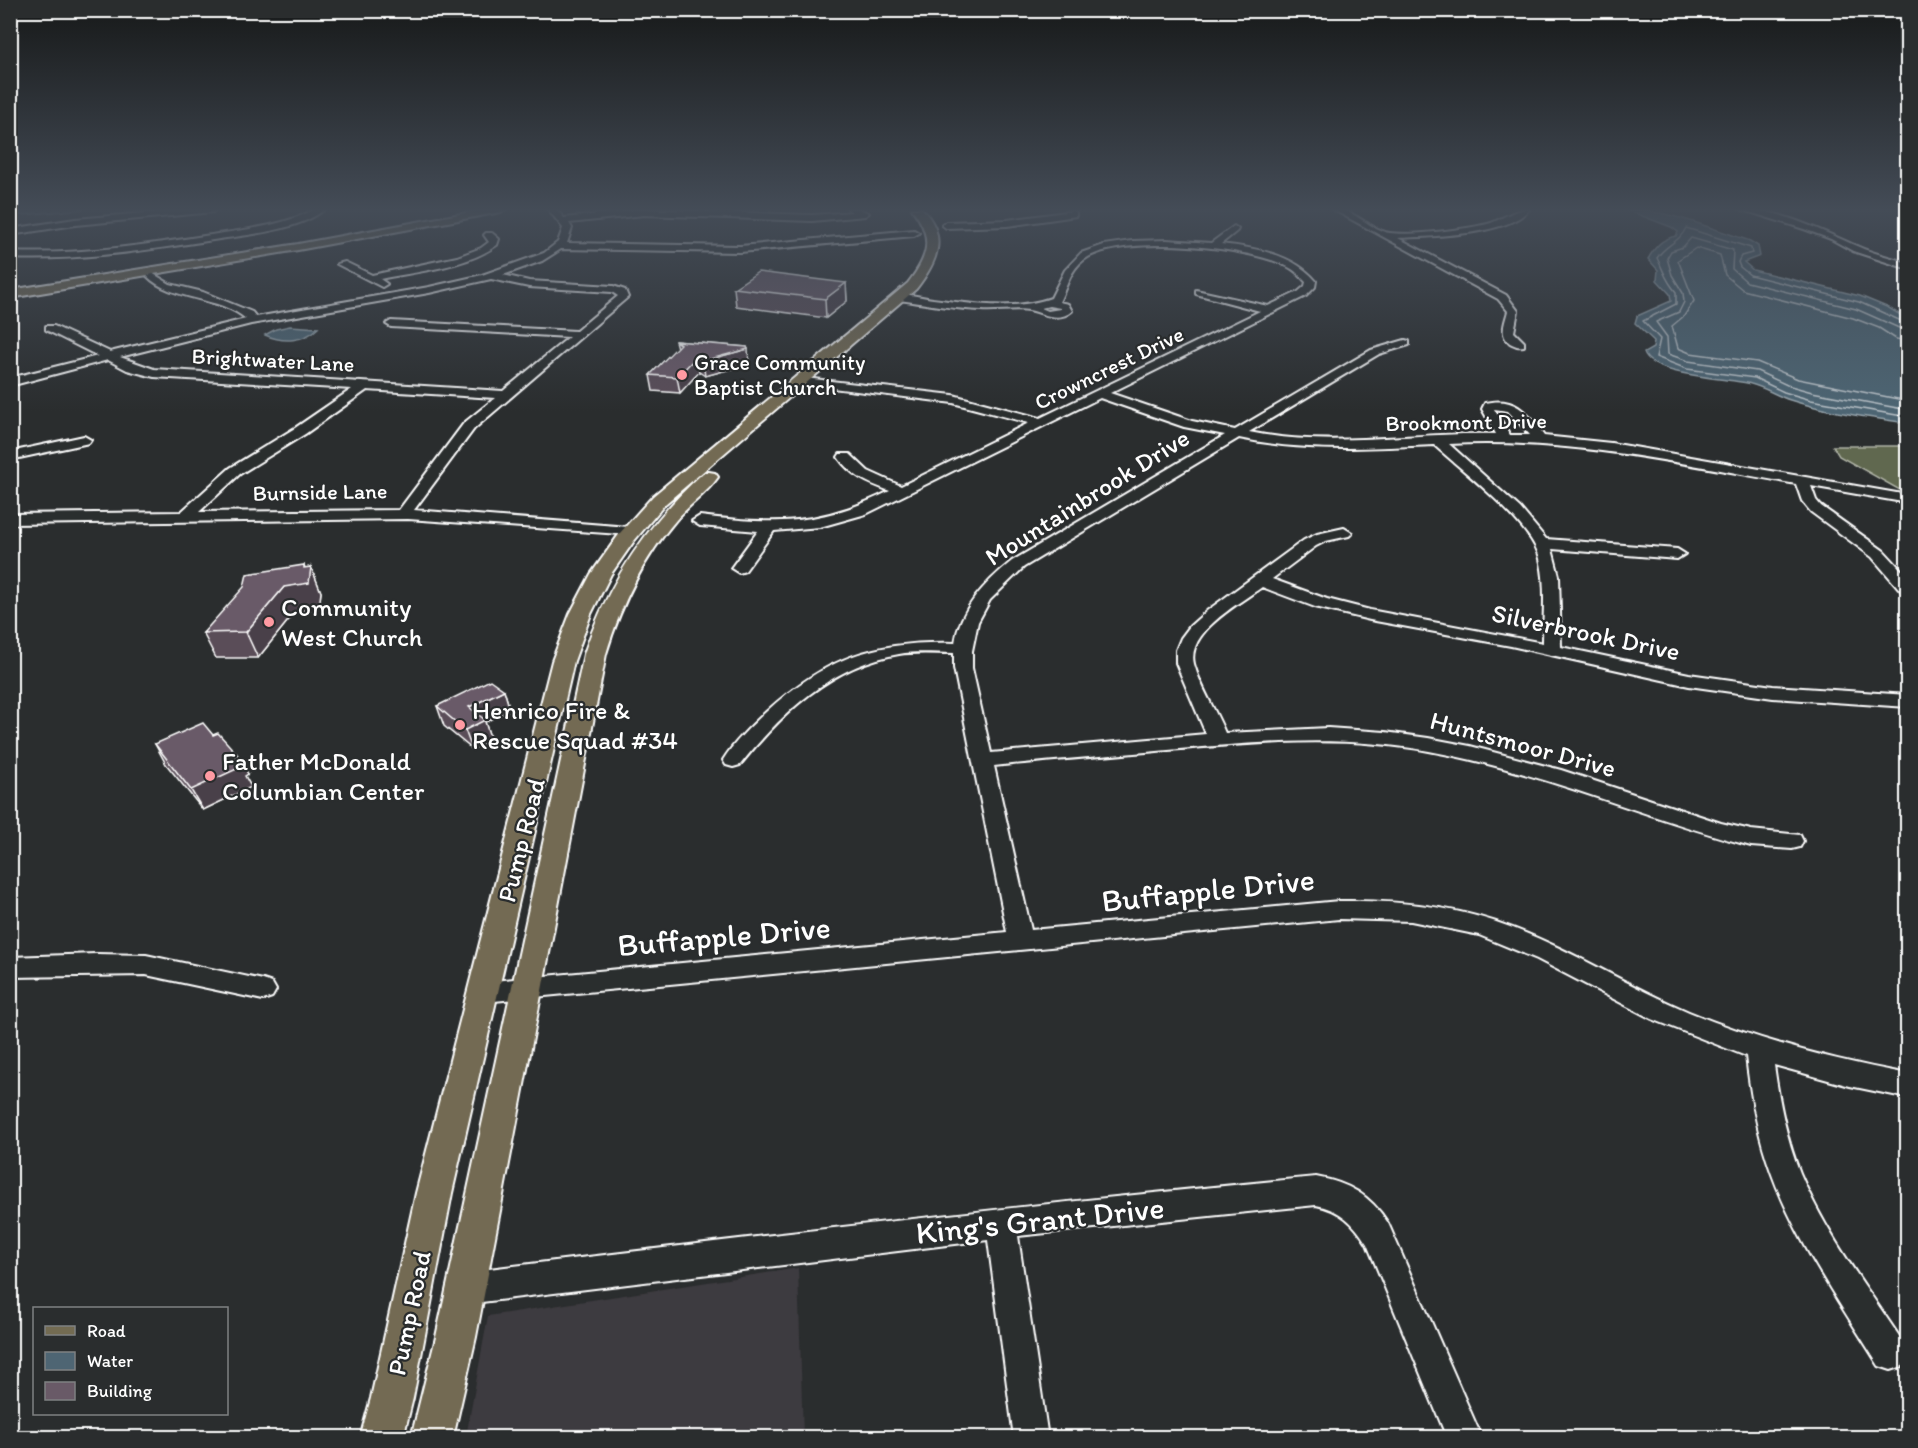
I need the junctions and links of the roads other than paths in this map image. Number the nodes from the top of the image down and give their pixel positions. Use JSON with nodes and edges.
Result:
{"nodes":[{"id":1,"x":114,"y":277,"type":"edge"},
{"id":2,"x":122,"y":277,"type":"edge"},
{"id":3,"x":157,"y":277,"type":"edge"},
{"id":4,"x":368,"y":277,"type":"edge"},
{"id":5,"x":377,"y":277,"type":"edge"},
{"id":6,"x":489,"y":277,"type":"edge"},
{"id":7,"x":494,"y":277,"type":"edge"},
{"id":8,"x":920,"y":277,"type":"edge"},
{"id":9,"x":1066,"y":277,"type":"edge"},
{"id":10,"x":1309,"y":277,"type":"edge"},
{"id":11,"x":1464,"y":277,"type":"edge"},
{"id":12,"x":371,"y":278,"type":"junction"},
{"id":13,"x":10,"y":289,"type":"edge"},
{"id":14,"x":1200,"y":292,"type":"dead end"},
{"id":15,"x":10,"y":294,"type":"edge"},
{"id":16,"x":390,"y":295,"type":"junction"},
{"id":17,"x":919,"y":295,"type":"junction"},
{"id":18,"x":899,"y":297,"type":"junction"},
{"id":19,"x":1050,"y":303,"type":"junction"},
{"id":20,"x":1030,"y":307,"type":"junction"},
{"id":21,"x":1270,"y":310,"type":"junction"},
{"id":22,"x":254,"y":321,"type":"junction"},
{"id":23,"x":391,"y":324,"type":"dead end"},
{"id":24,"x":50,"y":328,"type":"dead end"},
{"id":25,"x":577,"y":334,"type":"junction"},
{"id":26,"x":1405,"y":343,"type":"dead end"},
{"id":27,"x":1520,"y":344,"type":"dead end"},
{"id":28,"x":110,"y":357,"type":"junction"},
{"id":29,"x":10,"y":382,"type":"edge"},
{"id":30,"x":809,"y":382,"type":"junction"},
{"id":31,"x":363,"y":387,"type":"junction"},
{"id":32,"x":1100,"y":394,"type":"junction"},
{"id":33,"x":504,"y":395,"type":"junction"},
{"id":34,"x":1042,"y":423,"type":"junction"},
{"id":35,"x":1234,"y":435,"type":"junction"},
{"id":36,"x":1505,"y":438,"type":"junction"},
{"id":37,"x":1540,"y":439,"type":"junction"},
{"id":38,"x":84,"y":440,"type":"dead end"},
{"id":39,"x":1438,"y":441,"type":"junction"},
{"id":40,"x":10,"y":456,"type":"edge"},
{"id":41,"x":845,"y":457,"type":"dead end"},
{"id":42,"x":1802,"y":480,"type":"junction"},
{"id":43,"x":902,"y":491,"type":"junction"},
{"id":44,"x":1908,"y":499,"type":"edge"},
{"id":45,"x":403,"y":513,"type":"junction"},
{"id":46,"x":186,"y":516,"type":"junction"},
{"id":47,"x":10,"y":519,"type":"edge"},
{"id":48,"x":700,"y":520,"type":"dead end"},
{"id":49,"x":768,"y":528,"type":"junction"},
{"id":50,"x":629,"y":532,"type":"junction"},
{"id":51,"x":1344,"y":533,"type":"dead end"},
{"id":52,"x":1541,"y":543,"type":"junction"},
{"id":53,"x":1677,"y":554,"type":"dead end"},
{"id":54,"x":739,"y":568,"type":"dead end"},
{"id":55,"x":1259,"y":580,"type":"junction"},
{"id":56,"x":1908,"y":588,"type":"edge"},
{"id":57,"x":962,"y":648,"type":"junction"},
{"id":58,"x":1552,"y":650,"type":"junction"},
{"id":59,"x":1908,"y":701,"type":"edge"},
{"id":60,"x":1218,"y":739,"type":"junction"},
{"id":61,"x":733,"y":760,"type":"dead end"},
{"id":62,"x":983,"y":761,"type":"junction"},
{"id":63,"x":1792,"y":842,"type":"dead end"},
{"id":64,"x":1021,"y":941,"type":"junction"},
{"id":65,"x":10,"y":967,"type":"edge"},
{"id":66,"x":526,"y":988,"type":"junction"},
{"id":67,"x":262,"y":990,"type":"dead end"},
{"id":68,"x":484,"y":992,"type":"junction"},
{"id":69,"x":1759,"y":1051,"type":"junction"},
{"id":70,"x":1908,"y":1086,"type":"edge"},
{"id":71,"x":1000,"y":1224,"type":"junction"},
{"id":72,"x":465,"y":1288,"type":"junction"},
{"id":73,"x":1891,"y":1354,"type":"dead end"},
{"id":74,"x":381,"y":1437,"type":"edge"},
{"id":75,"x":432,"y":1437,"type":"edge"},
{"id":76,"x":1031,"y":1437,"type":"edge"},
{"id":77,"x":1465,"y":1437,"type":"edge"}],
"edges":[{"from":1,"to":13,"type":"main road"},
{"from":2,"to":15,"type":"main road"},
{"from":3,"to":22,"type":"street"},
{"from":4,"to":12,"type":"street"},
{"from":5,"to":12,"type":"street"},
{"from":6,"to":16,"type":"street"},
{"from":7,"to":25,"type":"street"},
{"from":8,"to":18,"type":"main road","name":"Pump Road"},
{"from":9,"to":19,"type":"street","name":"Crowncrest Drive"},
{"from":10,"to":21,"type":"street","name":"Crowncrest Drive"},
{"from":11,"to":27,"type":"street"},
{"from":12,"to":16,"type":"street"},
{"from":14,"to":21,"type":"street"},
{"from":16,"to":22,"type":"street"},
{"from":17,"to":18,"type":"street"},
{"from":17,"to":20,"type":"street"},
{"from":17,"to":30,"type":"main road","name":"Pump Road"},
{"from":18,"to":30,"type":"main road","name":"Pump Road"},
{"from":19,"to":20,"type":"street"},
{"from":19,"to":20,"type":"street"},
{"from":21,"to":32,"type":"street","name":"Crowncrest Drive"},
{"from":22,"to":28,"type":"street"},
{"from":23,"to":25,"type":"street"},
{"from":24,"to":28,"type":"street","name":"Brightwater Lane"},
{"from":25,"to":33,"type":"street"},
{"from":26,"to":35,"type":"street","name":"Mountainbrook Drive"},
{"from":28,"to":29,"type":"street"},
{"from":28,"to":31,"type":"street","name":"Brightwater Lane"},
{"from":30,"to":34,"type":"street"},
{"from":30,"to":50,"type":"main road","name":"Pump Road"},
{"from":30,"to":66,"type":"main road","name":"Pump Road"},
{"from":31,"to":33,"type":"street","name":"Brightwater Lane"},
{"from":31,"to":46,"type":"street"},
{"from":32,"to":34,"type":"street","name":"Crowncrest Drive"},
{"from":32,"to":35,"type":"street","name":"Brookmont Drive"},
{"from":33,"to":45,"type":"street"},
{"from":34,"to":43,"type":"street","name":"Crowncrest Drive"},
{"from":35,"to":39,"type":"street","name":"Brookmont Drive"},
{"from":35,"to":57,"type":"street","name":"Mountainbrook Drive"},
{"from":36,"to":37,"type":"street","name":"Brookmont Drive"},
{"from":36,"to":37,"type":"street"},
{"from":36,"to":39,"type":"street","name":"Brookmont Drive"},
{"from":37,"to":42,"type":"street","name":"Brookmont Drive"},
{"from":38,"to":40,"type":"street"},
{"from":39,"to":52,"type":"street"},
{"from":41,"to":43,"type":"street"},
{"from":42,"to":44,"type":"street","name":"Brookmont Drive"},
{"from":42,"to":56,"type":"street"},
{"from":43,"to":49,"type":"street","name":"Crowncrest Drive"},
{"from":45,"to":46,"type":"street","name":"Burnside Lane"},
{"from":45,"to":50,"type":"street","name":"Burnside Lane"},
{"from":46,"to":47,"type":"street","name":"Burnside Lane"},
{"from":48,"to":49,"type":"street","name":"Crowncrest Drive"},
{"from":49,"to":54,"type":"street"},
{"from":50,"to":68,"type":"main road","name":"Pump Road"},
{"from":51,"to":55,"type":"street"},
{"from":52,"to":53,"type":"street"},
{"from":52,"to":58,"type":"street"},
{"from":55,"to":58,"type":"street","name":"Silverbrook Drive"},
{"from":55,"to":60,"type":"street"},
{"from":57,"to":61,"type":"street"},
{"from":57,"to":62,"type":"street","name":"Mountainbrook Drive"},
{"from":58,"to":59,"type":"street","name":"Silverbrook Drive"},
{"from":60,"to":62,"type":"street","name":"Huntsmoor Drive"},
{"from":60,"to":63,"type":"street","name":"Huntsmoor Drive"},
{"from":62,"to":64,"type":"street","name":"Mountainbrook Drive"},
{"from":64,"to":66,"type":"street","name":"Buffapple Drive"},
{"from":64,"to":69,"type":"street","name":"Buffapple Drive"},
{"from":65,"to":67,"type":"street"},
{"from":66,"to":68,"type":"street","name":"Buffapple Drive"},
{"from":66,"to":72,"type":"main road","name":"Pump Road"},
{"from":68,"to":74,"type":"main road","name":"Pump Road"},
{"from":69,"to":70,"type":"street","name":"Buffapple Drive"},
{"from":69,"to":73,"type":"street"},
{"from":71,"to":72,"type":"street","name":"King's Grant Drive"},
{"from":71,"to":76,"type":"street"},
{"from":71,"to":77,"type":"street","name":"King's Grant Drive"},
{"from":72,"to":75,"type":"main road","name":"Pump Road"}]}
